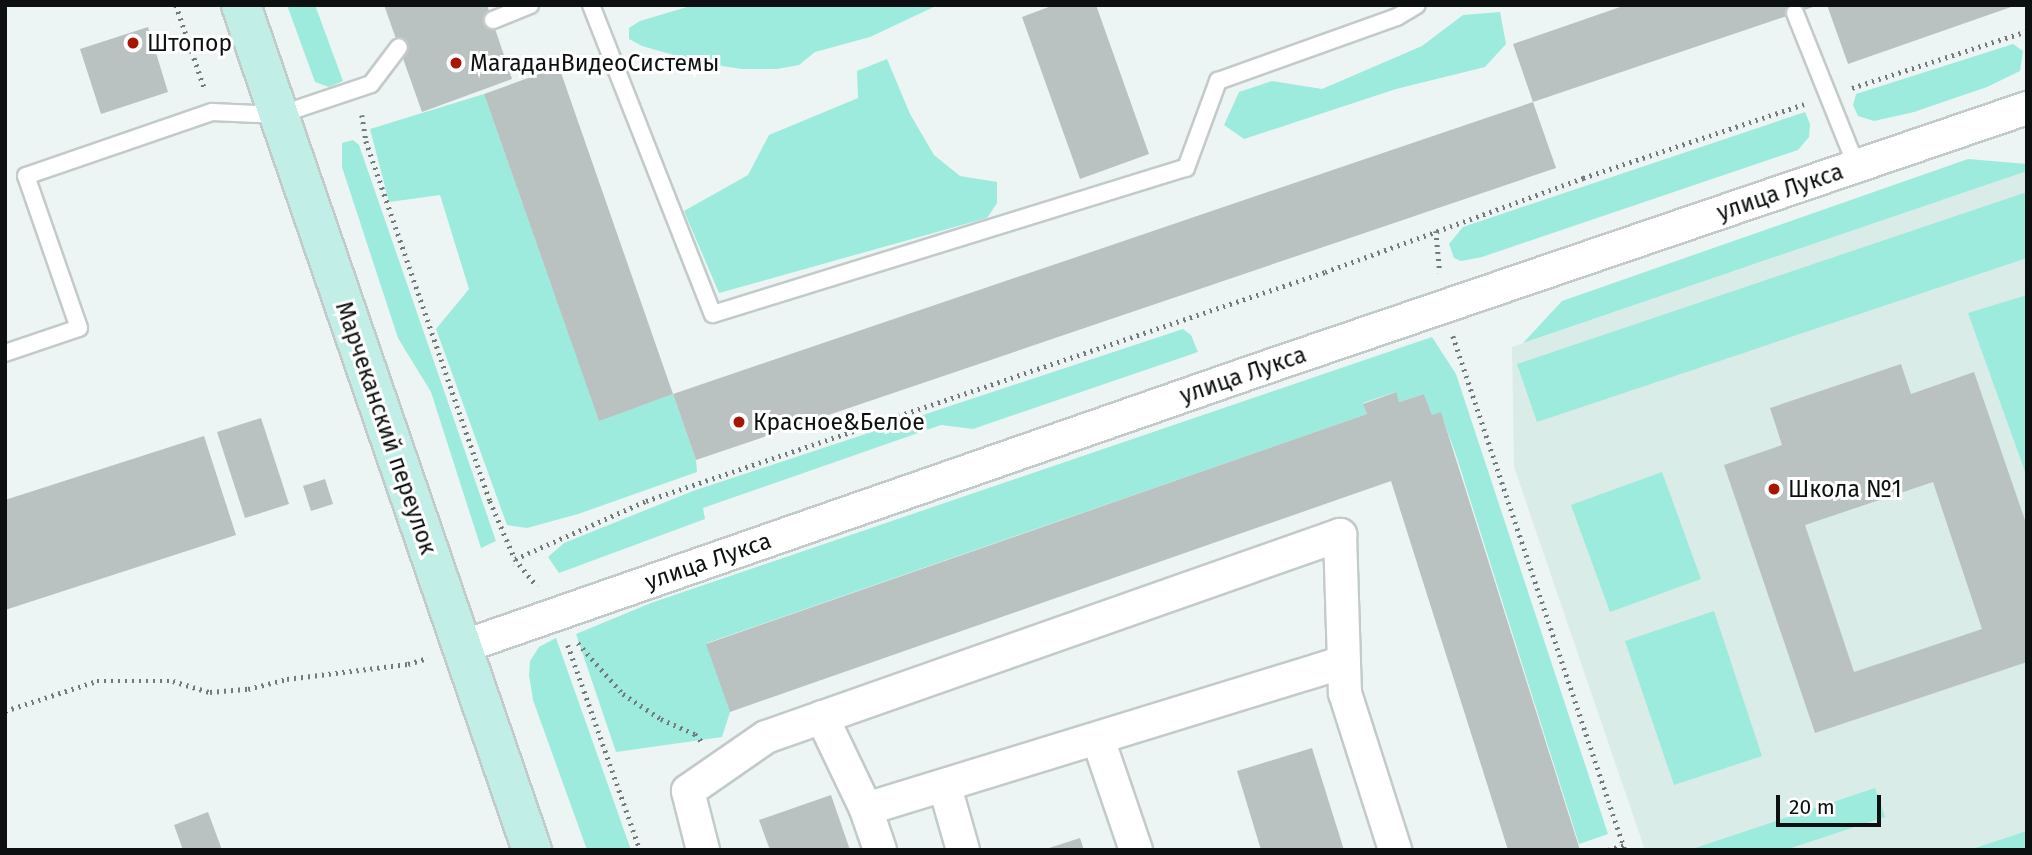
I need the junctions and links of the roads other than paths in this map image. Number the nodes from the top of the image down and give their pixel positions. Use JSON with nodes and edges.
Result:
{"nodes":[{"id":1,"x":241,"y":5,"type":"edge"},
{"id":2,"x":530,"y":5,"type":"edge"},
{"id":3,"x":591,"y":5,"type":"edge"},
{"id":4,"x":1417,"y":5,"type":"edge"},
{"id":5,"x":1795,"y":13,"type":"dead end"},
{"id":6,"x":493,"y":20,"type":"dead end"},
{"id":7,"x":399,"y":47,"type":"dead end"},
{"id":8,"x":2027,"y":108,"type":"edge"},
{"id":9,"x":279,"y":115,"type":"junction"},
{"id":10,"x":1857,"y":166,"type":"junction"},
{"id":11,"x":5,"y":353,"type":"edge"},
{"id":12,"x":462,"y":647,"type":"junction"},
{"id":13,"x":1344,"y":662,"type":"junction"},
{"id":14,"x":822,"y":716,"type":"junction"},
{"id":15,"x":1098,"y":739,"type":"junction"},
{"id":16,"x":945,"y":786,"type":"junction"},
{"id":17,"x":866,"y":810,"type":"junction"},
{"id":18,"x":532,"y":850,"type":"edge"},
{"id":19,"x":703,"y":850,"type":"edge"},
{"id":20,"x":880,"y":850,"type":"edge"},
{"id":21,"x":963,"y":850,"type":"edge"},
{"id":22,"x":1136,"y":850,"type":"edge"},
{"id":23,"x":1395,"y":850,"type":"edge"}],
"edges":[{"from":1,"to":9,"type":"main road","name":"Марчеканский переулок"},
{"from":2,"to":6,"type":"lane"},
{"from":3,"to":4,"type":"lane"},
{"from":5,"to":10,"type":"lane"},
{"from":7,"to":9,"type":"lane"},
{"from":8,"to":10,"type":"street","name":"улица Лукса"},
{"from":9,"to":11,"type":"lane"},
{"from":9,"to":12,"type":"main road","name":"Марчеканский переулок"},
{"from":10,"to":12,"type":"street","name":"улица Лукса"},
{"from":12,"to":18,"type":"main road","name":"Марчеканский переулок"},
{"from":13,"to":14,"type":"street"},
{"from":13,"to":15,"type":"street"},
{"from":13,"to":23,"type":"street"},
{"from":14,"to":17,"type":"street"},
{"from":14,"to":19,"type":"street"},
{"from":15,"to":16,"type":"street"},
{"from":15,"to":22,"type":"street"},
{"from":16,"to":17,"type":"street"},
{"from":16,"to":21,"type":"street"},
{"from":17,"to":20,"type":"street"}]}
